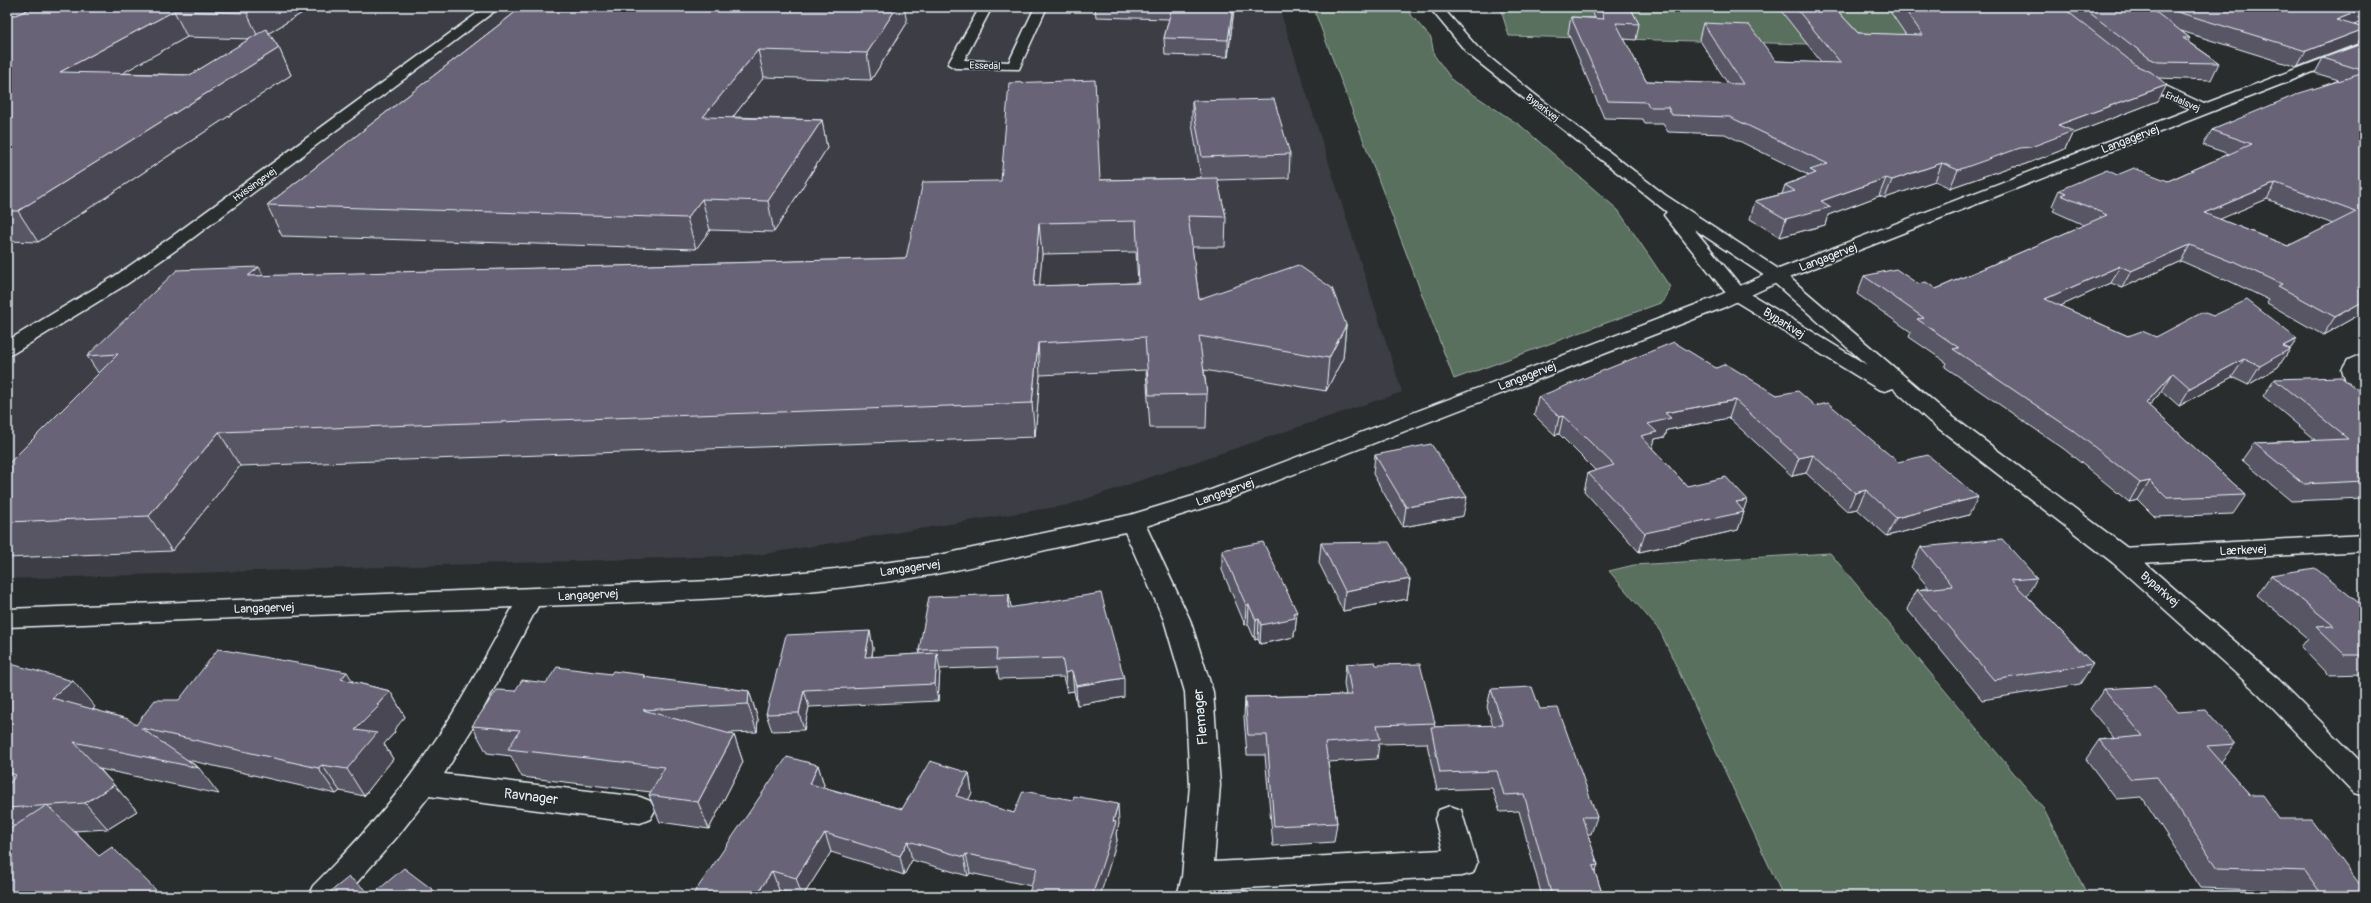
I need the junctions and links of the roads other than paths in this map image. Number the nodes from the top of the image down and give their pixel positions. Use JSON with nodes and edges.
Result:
{"nodes":[{"id":1,"x":494,"y":7,"type":"edge"},
{"id":2,"x":986,"y":7,"type":"edge"},
{"id":3,"x":1041,"y":7,"type":"edge"},
{"id":4,"x":1434,"y":7,"type":"edge"},
{"id":5,"x":2364,"y":48,"type":"edge"},
{"id":6,"x":2126,"y":71,"type":"edge"},
{"id":7,"x":2204,"y":110,"type":"junction"},
{"id":8,"x":1659,"y":199,"type":"junction"},
{"id":9,"x":1776,"y":276,"type":"junction"},
{"id":10,"x":1738,"y":294,"type":"junction"},
{"id":11,"x":7,"y":349,"type":"edge"},
{"id":12,"x":2364,"y":359,"type":"edge"},
{"id":13,"x":2364,"y":390,"type":"edge"},
{"id":14,"x":1937,"y":416,"type":"junction"},
{"id":15,"x":1132,"y":522,"type":"junction"},
{"id":16,"x":2364,"y":543,"type":"edge"},
{"id":17,"x":2121,"y":556,"type":"junction"},
{"id":18,"x":530,"y":598,"type":"junction"},
{"id":19,"x":9,"y":620,"type":"edge"},
{"id":20,"x":422,"y":783,"type":"junction"},
{"id":21,"x":2364,"y":784,"type":"edge"},
{"id":22,"x":640,"y":810,"type":"dead end"},
{"id":23,"x":1450,"y":819,"type":"dead end"},
{"id":24,"x":1195,"y":887,"type":"edge"},
{"id":25,"x":324,"y":896,"type":"edge"}],
"edges":[{"from":1,"to":11,"type":"street","name":"Hvissingevej"},
{"from":2,"to":3,"type":"street","name":"Essedal"},
{"from":4,"to":8,"type":"street","name":"Byparkvej"},
{"from":5,"to":7,"type":"street","name":"Langagervej"},
{"from":6,"to":7,"type":"street","name":"Erdalsvej"},
{"from":7,"to":9,"type":"street","name":"Langagervej"},
{"from":8,"to":9,"type":"street","name":"Byparkvej"},
{"from":8,"to":10,"type":"street","name":"Byparkvej"},
{"from":9,"to":10,"type":"street","name":"Langagervej"},
{"from":9,"to":14,"type":"street","name":"Byparkvej"},
{"from":10,"to":14,"type":"street","name":"Byparkvej"},
{"from":10,"to":15,"type":"street","name":"Langagervej"},
{"from":12,"to":13,"type":"street"},
{"from":14,"to":17,"type":"street","name":"Byparkvej"},
{"from":15,"to":18,"type":"street","name":"Langagervej"},
{"from":15,"to":24,"type":"street","name":"Flemager"},
{"from":16,"to":17,"type":"street","name":"Lærkevej"},
{"from":17,"to":21,"type":"street","name":"Byparkvej"},
{"from":18,"to":19,"type":"street","name":"Langagervej"},
{"from":18,"to":20,"type":"street"},
{"from":20,"to":22,"type":"street","name":"Ravnager"},
{"from":20,"to":25,"type":"street"},
{"from":23,"to":24,"type":"street","name":"Flemager"}]}
